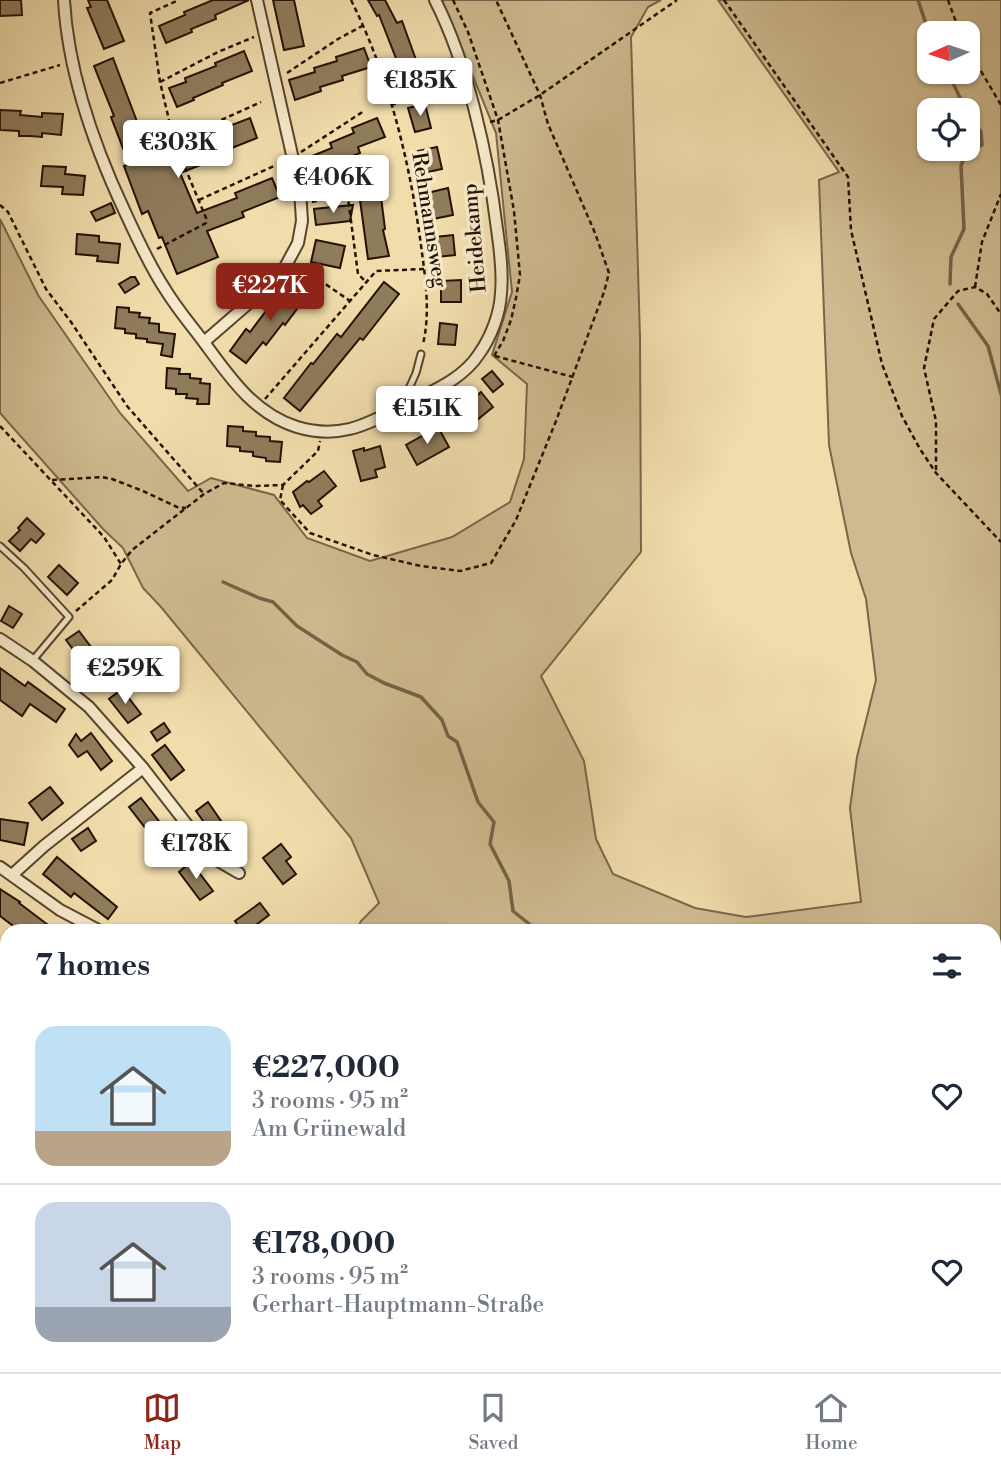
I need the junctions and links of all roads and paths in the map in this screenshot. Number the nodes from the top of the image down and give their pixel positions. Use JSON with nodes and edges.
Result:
{"nodes":[{"id":1,"x":64,"y":0,"type":"edge"},
{"id":2,"x":179,"y":0,"type":"edge"},
{"id":3,"x":257,"y":0,"type":"edge"},
{"id":4,"x":351,"y":0,"type":"edge"},
{"id":5,"x":435,"y":0,"type":"edge"},
{"id":6,"x":496,"y":0,"type":"edge"},
{"id":7,"x":667,"y":0,"type":"edge"},
{"id":8,"x":677,"y":0,"type":"edge"},
{"id":9,"x":724,"y":0,"type":"edge"},
{"id":10,"x":948,"y":0,"type":"edge"},
{"id":11,"x":667,"y":6,"type":"junction"},
{"id":12,"x":956,"y":21,"type":"edge"},
{"id":13,"x":364,"y":25,"type":"junction"},
{"id":14,"x":257,"y":36,"type":"dead end"},
{"id":15,"x":73,"y":61,"type":"junction"},
{"id":16,"x":980,"y":69,"type":"edge"},
{"id":17,"x":281,"y":77,"type":"dead end"},
{"id":18,"x":160,"y":82,"type":"junction"},
{"id":19,"x":0,"y":83,"type":"edge"},
{"id":20,"x":453,"y":87,"type":"dead end"},
{"id":21,"x":540,"y":95,"type":"junction"},
{"id":22,"x":261,"y":102,"type":"dead end"},
{"id":23,"x":391,"y":104,"type":"junction"},
{"id":24,"x":1001,"y":105,"type":"edge"},
{"id":25,"x":363,"y":111,"type":"dead end"},
{"id":26,"x":478,"y":126,"type":"junction"},
{"id":27,"x":174,"y":141,"type":"junction"},
{"id":28,"x":299,"y":154,"type":"dead end"},
{"id":29,"x":276,"y":165,"type":"dead end"},
{"id":30,"x":1001,"y":194,"type":"edge"},
{"id":31,"x":198,"y":201,"type":"junction"},
{"id":32,"x":314,"y":201,"type":"dead end"},
{"id":33,"x":0,"y":205,"type":"edge"},
{"id":34,"x":154,"y":251,"type":"dead end"},
{"id":35,"x":289,"y":259,"type":"junction"},
{"id":36,"x":424,"y":269,"type":"junction"},
{"id":37,"x":366,"y":283,"type":"junction"},
{"id":38,"x":975,"y":287,"type":"junction"},
{"id":39,"x":350,"y":301,"type":"junction"},
{"id":40,"x":1001,"y":314,"type":"edge"},
{"id":41,"x":204,"y":342,"type":"junction"},
{"id":42,"x":483,"y":348,"type":"junction"},
{"id":43,"x":421,"y":354,"type":"joint"},
{"id":44,"x":573,"y":377,"type":"junction"},
{"id":45,"x":259,"y":407,"type":"junction"},
{"id":46,"x":401,"y":407,"type":"junction"},
{"id":47,"x":0,"y":426,"type":"edge"},
{"id":48,"x":321,"y":431,"type":"junction"},
{"id":49,"x":936,"y":473,"type":"junction"},
{"id":50,"x":50,"y":480,"type":"junction"},
{"id":51,"x":284,"y":485,"type":"junction"},
{"id":52,"x":204,"y":494,"type":"junction"},
{"id":53,"x":186,"y":508,"type":"junction"},
{"id":54,"x":1001,"y":542,"type":"edge"},
{"id":55,"x":0,"y":546,"type":"edge"},
{"id":56,"x":121,"y":564,"type":"junction"},
{"id":57,"x":69,"y":617,"type":"junction"},
{"id":58,"x":0,"y":639,"type":"edge"},
{"id":59,"x":33,"y":661,"type":"junction"},
{"id":60,"x":143,"y":768,"type":"junction"},
{"id":61,"x":0,"y":867,"type":"edge"},
{"id":62,"x":240,"y":873,"type":"dead end"},
{"id":63,"x":12,"y":875,"type":"junction"},
{"id":64,"x":87,"y":924,"type":"edge"}],
"edges":[{"from":1,"to":15,"type":"street","name":"Heidekamp"},
{"from":2,"to":18,"type":"path"},
{"from":3,"to":35,"type":"street"},
{"from":4,"to":13,"type":"path","name":"Rehmannsweg"},
{"from":5,"to":26,"type":"street","name":"Heidekamp"},
{"from":6,"to":21,"type":"path"},
{"from":7,"to":11,"type":"path"},
{"from":8,"to":11,"type":"path"},
{"from":9,"to":49,"type":"path"},
{"from":10,"to":12,"type":"path"},
{"from":11,"to":21,"type":"path"},
{"from":13,"to":17,"type":"path"},
{"from":13,"to":23,"type":"path","name":"Rehmannsweg"},
{"from":14,"to":18,"type":"path"},
{"from":15,"to":19,"type":"path"},
{"from":15,"to":41,"type":"street","name":"Heidekamp"},
{"from":16,"to":24,"type":"path"},
{"from":18,"to":27,"type":"path"},
{"from":20,"to":23,"type":"path"},
{"from":21,"to":26,"type":"path"},
{"from":21,"to":44,"type":"path"},
{"from":22,"to":27,"type":"path"},
{"from":23,"to":36,"type":"path","name":"Rehmannsweg"},
{"from":25,"to":28,"type":"path"},
{"from":26,"to":42,"type":"street","name":"Heidekamp"},
{"from":27,"to":31,"type":"path"},
{"from":29,"to":31,"type":"path"},
{"from":30,"to":38,"type":"path"},
{"from":31,"to":34,"type":"path"},
{"from":32,"to":37,"type":"path"},
{"from":33,"to":52,"type":"path"},
{"from":35,"to":39,"type":"path"},
{"from":35,"to":41,"type":"street"},
{"from":36,"to":37,"type":"path"},
{"from":36,"to":43,"type":"path","name":"Rehmannsweg"},
{"from":37,"to":39,"type":"path"},
{"from":38,"to":40,"type":"path"},
{"from":38,"to":49,"type":"path"},
{"from":39,"to":45,"type":"path"},
{"from":41,"to":45,"type":"street","name":"Heidekamp"},
{"from":42,"to":44,"type":"path"},
{"from":42,"to":46,"type":"street","name":"Heidekamp"},
{"from":43,"to":46,"type":"lane"},
{"from":44,"to":51,"type":"path"},
{"from":45,"to":48,"type":"street","name":"Heidekamp"},
{"from":46,"to":48,"type":"street","name":"Heidekamp"},
{"from":47,"to":50,"type":"path"},
{"from":48,"to":51,"type":"path"},
{"from":49,"to":54,"type":"path"},
{"from":50,"to":53,"type":"path"},
{"from":50,"to":56,"type":"path"},
{"from":51,"to":52,"type":"path"},
{"from":52,"to":53,"type":"path"},
{"from":53,"to":56,"type":"path"},
{"from":55,"to":57,"type":"lane"},
{"from":56,"to":57,"type":"path"},
{"from":57,"to":59,"type":"lane"},
{"from":58,"to":59,"type":"street"},
{"from":59,"to":60,"type":"street"},
{"from":60,"to":62,"type":"street"},
{"from":60,"to":63,"type":"street"},
{"from":61,"to":63,"type":"street"},
{"from":63,"to":64,"type":"street"}]}
